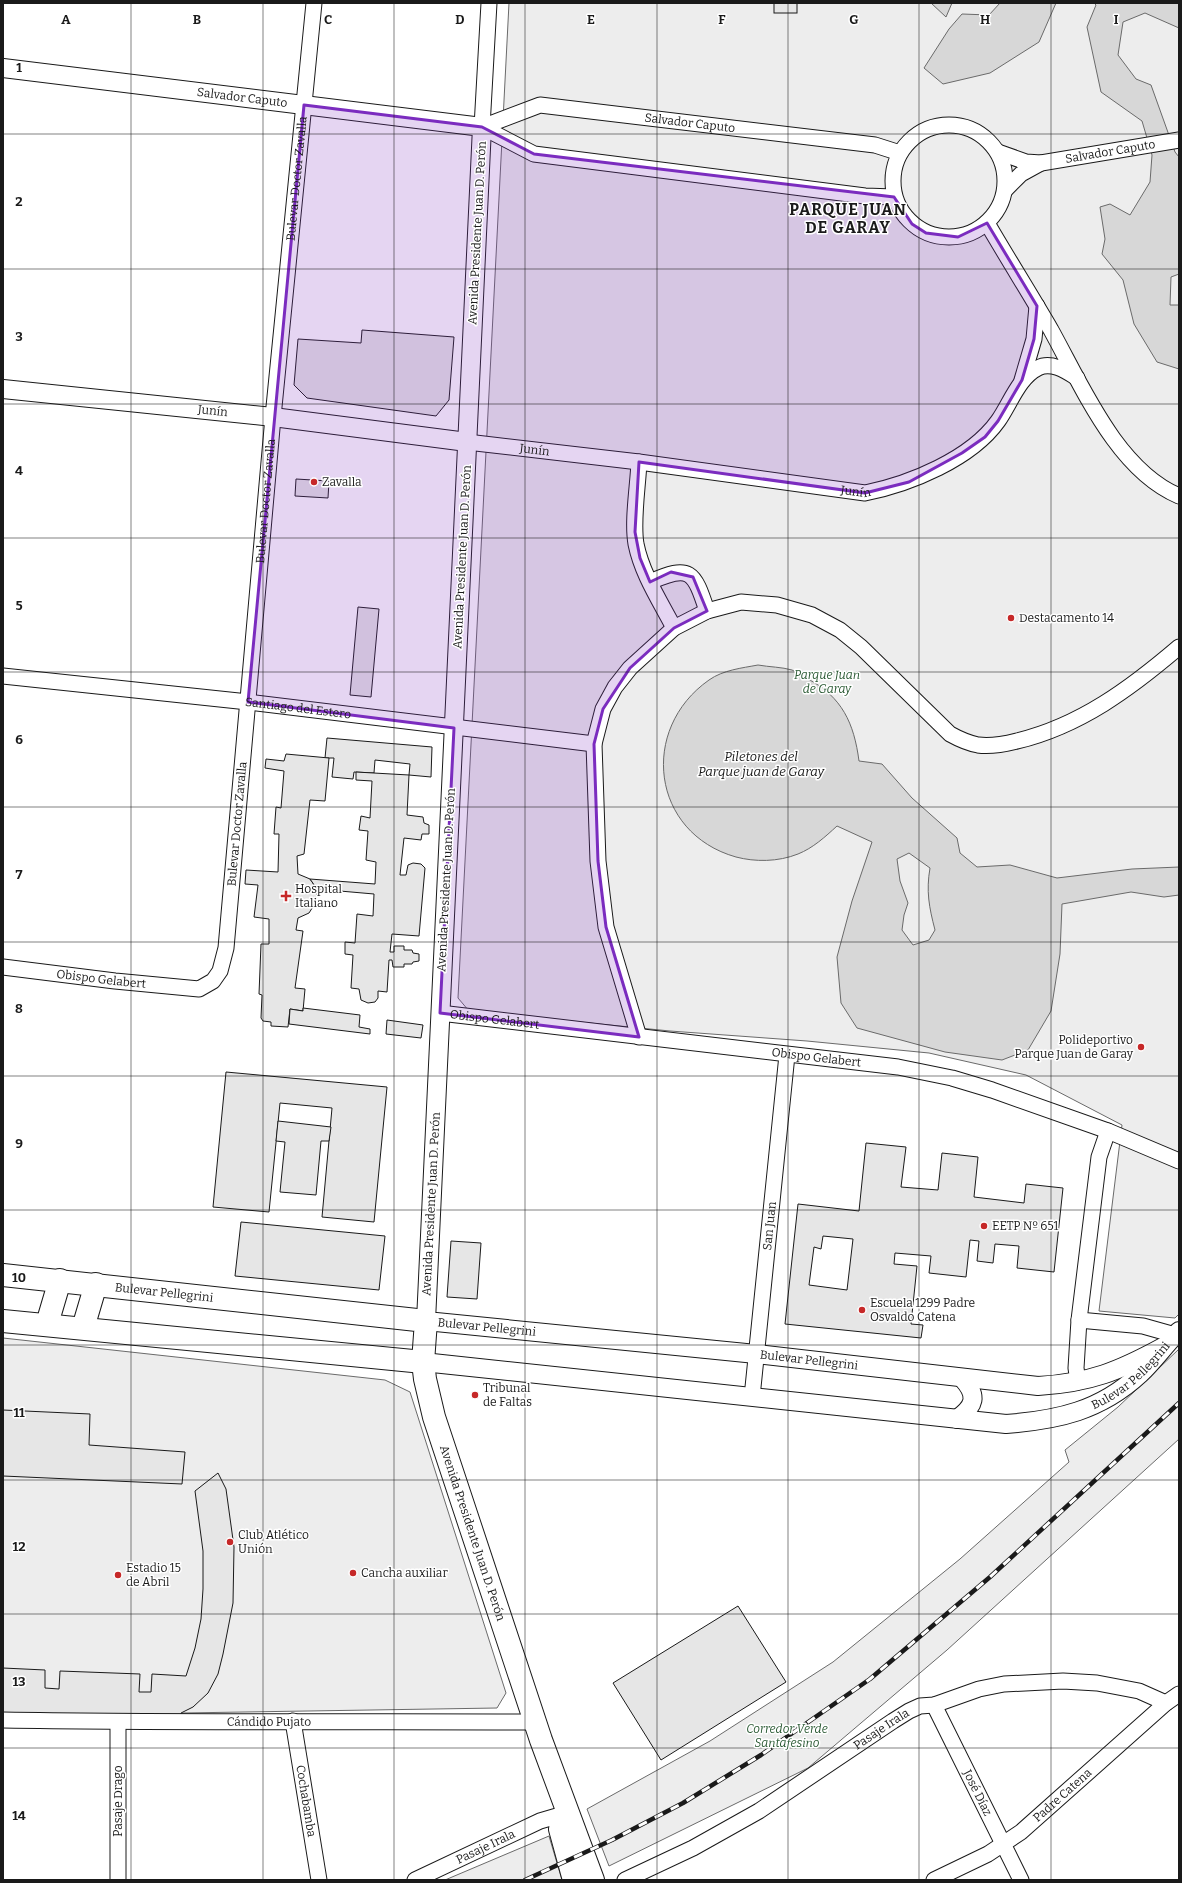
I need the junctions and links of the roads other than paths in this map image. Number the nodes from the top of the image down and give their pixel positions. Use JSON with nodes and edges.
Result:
{"nodes":[{"id":1,"x":314,"y":3,"type":"edge"},
{"id":2,"x":489,"y":3,"type":"edge"},
{"id":3,"x":3,"y":68,"type":"edge"},
{"id":4,"x":304,"y":105,"type":"junction"},
{"id":5,"x":482,"y":126,"type":"junction"},
{"id":6,"x":1179,"y":140,"type":"edge"},
{"id":7,"x":998,"y":152,"type":"junction"},
{"id":8,"x":900,"y":153,"type":"junction"},
{"id":9,"x":1041,"y":163,"type":"junction"},
{"id":10,"x":1004,"y":190,"type":"junction"},
{"id":11,"x":894,"y":197,"type":"junction"},
{"id":12,"x":987,"y":223,"type":"junction"},
{"id":13,"x":1036,"y":306,"type":"junction"},
{"id":14,"x":1077,"y":378,"type":"junction"},
{"id":15,"x":1022,"y":380,"type":"junction"},
{"id":16,"x":3,"y":389,"type":"edge"},
{"id":17,"x":273,"y":417,"type":"junction"},
{"id":18,"x":467,"y":442,"type":"junction"},
{"id":19,"x":639,"y":462,"type":"junction"},
{"id":20,"x":1179,"y":496,"type":"edge"},
{"id":21,"x":650,"y":582,"type":"junction"},
{"id":22,"x":707,"y":611,"type":"junction"},
{"id":23,"x":674,"y":628,"type":"junction"},
{"id":24,"x":1179,"y":647,"type":"edge"},
{"id":25,"x":3,"y":676,"type":"edge"},
{"id":26,"x":248,"y":702,"type":"junction"},
{"id":27,"x":454,"y":728,"type":"junction"},
{"id":28,"x":594,"y":744,"type":"junction"},
{"id":29,"x":3,"y":967,"type":"edge"},
{"id":30,"x":199,"y":989,"type":"joint"},
{"id":31,"x":440,"y":1013,"type":"junction"},
{"id":32,"x":639,"y":1037,"type":"junction"},
{"id":33,"x":787,"y":1055,"type":"junction"},
{"id":34,"x":1108,"y":1131,"type":"junction"},
{"id":35,"x":1179,"y":1161,"type":"edge"},
{"id":36,"x":3,"y":1275,"type":"edge"},
{"id":37,"x":60,"y":1280,"type":"junction"},
{"id":38,"x":96,"y":1284,"type":"junction"},
{"id":39,"x":1079,"y":1320,"type":"junction"},
{"id":40,"x":3,"y":1321,"type":"edge"},
{"id":41,"x":426,"y":1321,"type":"junction"},
{"id":42,"x":47,"y":1324,"type":"junction"},
{"id":43,"x":83,"y":1328,"type":"junction"},
{"id":44,"x":1173,"y":1338,"type":"edge"},
{"id":45,"x":756,"y":1354,"type":"junction"},
{"id":46,"x":423,"y":1362,"type":"junction"},
{"id":47,"x":963,"y":1379,"type":"junction"},
{"id":48,"x":1078,"y":1382,"type":"junction"},
{"id":49,"x":752,"y":1396,"type":"junction"},
{"id":50,"x":957,"y":1418,"type":"junction"},
{"id":51,"x":1179,"y":1694,"type":"edge"},
{"id":52,"x":1166,"y":1704,"type":"junction"},
{"id":53,"x":934,"y":1705,"type":"junction"},
{"id":54,"x":3,"y":1720,"type":"edge"},
{"id":55,"x":293,"y":1721,"type":"junction"},
{"id":56,"x":118,"y":1722,"type":"junction"},
{"id":57,"x":538,"y":1731,"type":"junction"},
{"id":58,"x":557,"y":1816,"type":"junction"},
{"id":59,"x":1004,"y":1845,"type":"junction"},
{"id":60,"x":118,"y":1880,"type":"edge"},
{"id":61,"x":318,"y":1880,"type":"edge"},
{"id":62,"x":415,"y":1880,"type":"edge"},
{"id":63,"x":574,"y":1880,"type":"edge"},
{"id":64,"x":593,"y":1880,"type":"edge"},
{"id":65,"x":624,"y":1880,"type":"edge"},
{"id":66,"x":934,"y":1880,"type":"edge"},
{"id":67,"x":1020,"y":1880,"type":"edge"}],
"edges":[{"from":1,"to":4,"type":"street","name":"Bulevar Doctor Zavalla"},
{"from":2,"to":5,"type":"street","name":"Avenida Presidente Juan D. Perón"},
{"from":3,"to":4,"type":"street","name":"Salvador Caputo"},
{"from":4,"to":5,"type":"street","name":"Salvador Caputo"},
{"from":4,"to":17,"type":"street","name":"Bulevar Doctor Zavalla"},
{"from":5,"to":8,"type":"street","name":"Salvador Caputo"},
{"from":5,"to":11,"type":"street","name":"Salvador Caputo"},
{"from":5,"to":18,"type":"street","name":"Avenida Presidente Juan D. Perón"},
{"from":6,"to":9,"type":"street","name":"Salvador Caputo"},
{"from":7,"to":8,"type":"street"},
{"from":7,"to":9,"type":"street","name":"Salvador Caputo"},
{"from":7,"to":10,"type":"street"},
{"from":8,"to":11,"type":"street"},
{"from":9,"to":10,"type":"street","name":"Salvador Caputo"},
{"from":10,"to":12,"type":"street"},
{"from":11,"to":12,"type":"street"},
{"from":12,"to":13,"type":"street"},
{"from":13,"to":14,"type":"street"},
{"from":13,"to":15,"type":"street","name":"Junín"},
{"from":14,"to":15,"type":"street","name":"Junín"},
{"from":14,"to":20,"type":"street"},
{"from":15,"to":19,"type":"street","name":"Junín"},
{"from":16,"to":17,"type":"street","name":"Junín"},
{"from":17,"to":18,"type":"street","name":"Junín"},
{"from":17,"to":26,"type":"street","name":"Bulevar Doctor Zavalla"},
{"from":18,"to":19,"type":"street","name":"Junín"},
{"from":18,"to":27,"type":"street","name":"Avenida Presidente Juan D. Perón"},
{"from":19,"to":21,"type":"street"},
{"from":21,"to":22,"type":"street"},
{"from":21,"to":23,"type":"street"},
{"from":22,"to":23,"type":"street"},
{"from":22,"to":24,"type":"street"},
{"from":23,"to":28,"type":"street"},
{"from":25,"to":26,"type":"street","name":"Santiago del Estero"},
{"from":26,"to":27,"type":"street","name":"Santiago del Estero"},
{"from":26,"to":30,"type":"street","name":"Bulevar Doctor Zavalla"},
{"from":27,"to":28,"type":"street","name":"Santiago del Estero"},
{"from":27,"to":31,"type":"street","name":"Avenida Presidente Juan D. Perón"},
{"from":28,"to":32,"type":"street"},
{"from":29,"to":30,"type":"street","name":"Obispo Gelabert"},
{"from":31,"to":32,"type":"street","name":"Obispo Gelabert"},
{"from":31,"to":41,"type":"street","name":"Avenida Presidente Juan D. Perón"},
{"from":32,"to":33,"type":"street","name":"Obispo Gelabert"},
{"from":33,"to":34,"type":"street","name":"Obispo Gelabert"},
{"from":33,"to":45,"type":"street","name":"San Juan"},
{"from":34,"to":35,"type":"street","name":"Obispo Gelabert"},
{"from":34,"to":39,"type":"street"},
{"from":36,"to":37,"type":"main road","name":"Bulevar Pellegrini"},
{"from":37,"to":38,"type":"main road","name":"Bulevar Pellegrini"},
{"from":37,"to":42,"type":"main road"},
{"from":38,"to":41,"type":"main road","name":"Bulevar Pellegrini"},
{"from":38,"to":43,"type":"main road"},
{"from":39,"to":44,"type":"street"},
{"from":39,"to":48,"type":"street"},
{"from":40,"to":42,"type":"main road","name":"Bulevar Pellegrini"},
{"from":41,"to":45,"type":"street","name":"Bulevar Pellegrini"},
{"from":41,"to":46,"type":"main road","name":"Avenida Presidente Juan D. Perón"},
{"from":42,"to":43,"type":"main road","name":"Bulevar Pellegrini"},
{"from":43,"to":46,"type":"main road","name":"Bulevar Pellegrini"},
{"from":44,"to":48,"type":"street","name":"Bulevar Pellegrini"},
{"from":44,"to":50,"type":"street","name":"Bulevar Pellegrini"},
{"from":45,"to":47,"type":"street","name":"Bulevar Pellegrini"},
{"from":45,"to":49,"type":"street","name":"San Juan"},
{"from":46,"to":49,"type":"street","name":"Bulevar Pellegrini"},
{"from":46,"to":57,"type":"main road","name":"Avenida Presidente Juan D. Perón"},
{"from":47,"to":48,"type":"street","name":"Bulevar Pellegrini"},
{"from":47,"to":50,"type":"street"},
{"from":49,"to":50,"type":"street","name":"Bulevar Pellegrini"},
{"from":51,"to":52,"type":"street","name":"Padre Catena"},
{"from":52,"to":53,"type":"street","name":"Pasaje Irala"},
{"from":52,"to":59,"type":"street","name":"Padre Catena"},
{"from":53,"to":59,"type":"street","name":"José Díaz"},
{"from":53,"to":65,"type":"street","name":"Pasaje Irala"},
{"from":54,"to":56,"type":"street","name":"Cándido Pujato"},
{"from":55,"to":56,"type":"street","name":"Cándido Pujato"},
{"from":55,"to":57,"type":"street","name":"Cándido Pujato"},
{"from":55,"to":61,"type":"street","name":"Cochabamba"},
{"from":56,"to":60,"type":"street","name":"Pasaje Drago"},
{"from":57,"to":58,"type":"main road","name":"Avenida Presidente Juan D. Perón"},
{"from":57,"to":64,"type":"main road","name":"Avenida Presidente Juan D. Perón"},
{"from":58,"to":62,"type":"street","name":"Pasaje Irala"},
{"from":58,"to":63,"type":"main road","name":"Avenida Presidente Juan D. Perón"},
{"from":59,"to":66,"type":"street","name":"Padre Catena"},
{"from":59,"to":67,"type":"street","name":"José Díaz"}]}
